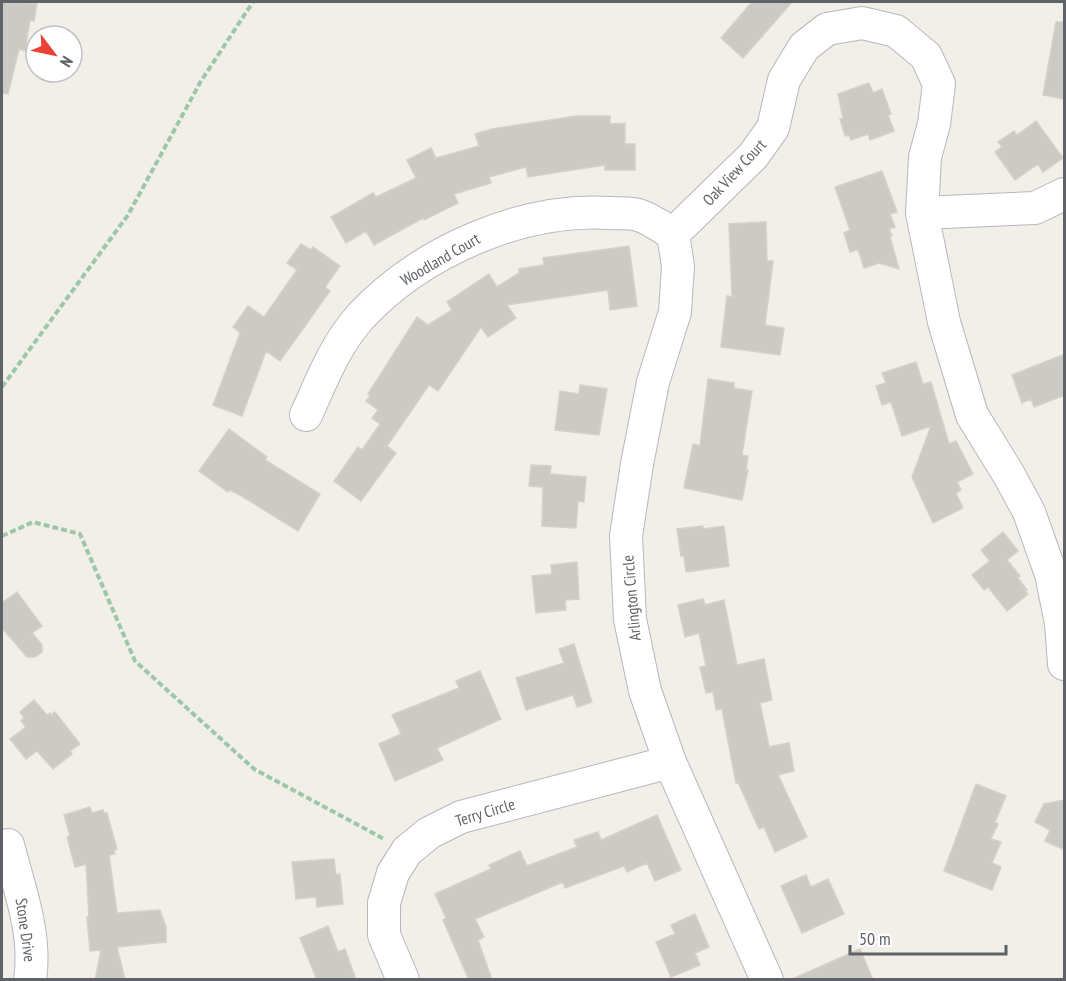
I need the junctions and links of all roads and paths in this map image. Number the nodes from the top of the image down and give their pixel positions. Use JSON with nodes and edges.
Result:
{"nodes":[{"id":1,"x":253,"y":2,"type":"edge"},
{"id":2,"x":1065,"y":194,"type":"edge"},
{"id":3,"x":922,"y":213,"type":"junction"},
{"id":4,"x":673,"y":234,"type":"junction"},
{"id":5,"x":2,"y":387,"type":"edge"},
{"id":6,"x":306,"y":415,"type":"dead end"},
{"id":7,"x":2,"y":536,"type":"edge"},
{"id":8,"x":1065,"y":664,"type":"edge"},
{"id":9,"x":670,"y":762,"type":"junction"},
{"id":10,"x":8,"y":845,"type":"dead end"},
{"id":11,"x":407,"y":851,"type":"junction"},
{"id":12,"x":30,"y":980,"type":"edge"},
{"id":13,"x":403,"y":980,"type":"edge"},
{"id":14,"x":766,"y":980,"type":"edge"}],
"edges":[{"from":1,"to":5,"type":"path"},
{"from":2,"to":3,"type":"street"},
{"from":3,"to":4,"type":"street","name":"Oak View Court"},
{"from":3,"to":8,"type":"street","name":"Oak View Court"},
{"from":4,"to":6,"type":"street","name":"Woodland Court"},
{"from":4,"to":9,"type":"street","name":"Arlington Circle"},
{"from":7,"to":11,"type":"path"},
{"from":9,"to":11,"type":"street","name":"Terry Circle"},
{"from":9,"to":14,"type":"street","name":"Arlington Circle"},
{"from":10,"to":12,"type":"street","name":"Stone Drive"},
{"from":11,"to":13,"type":"street","name":"Terry Circle"}]}
